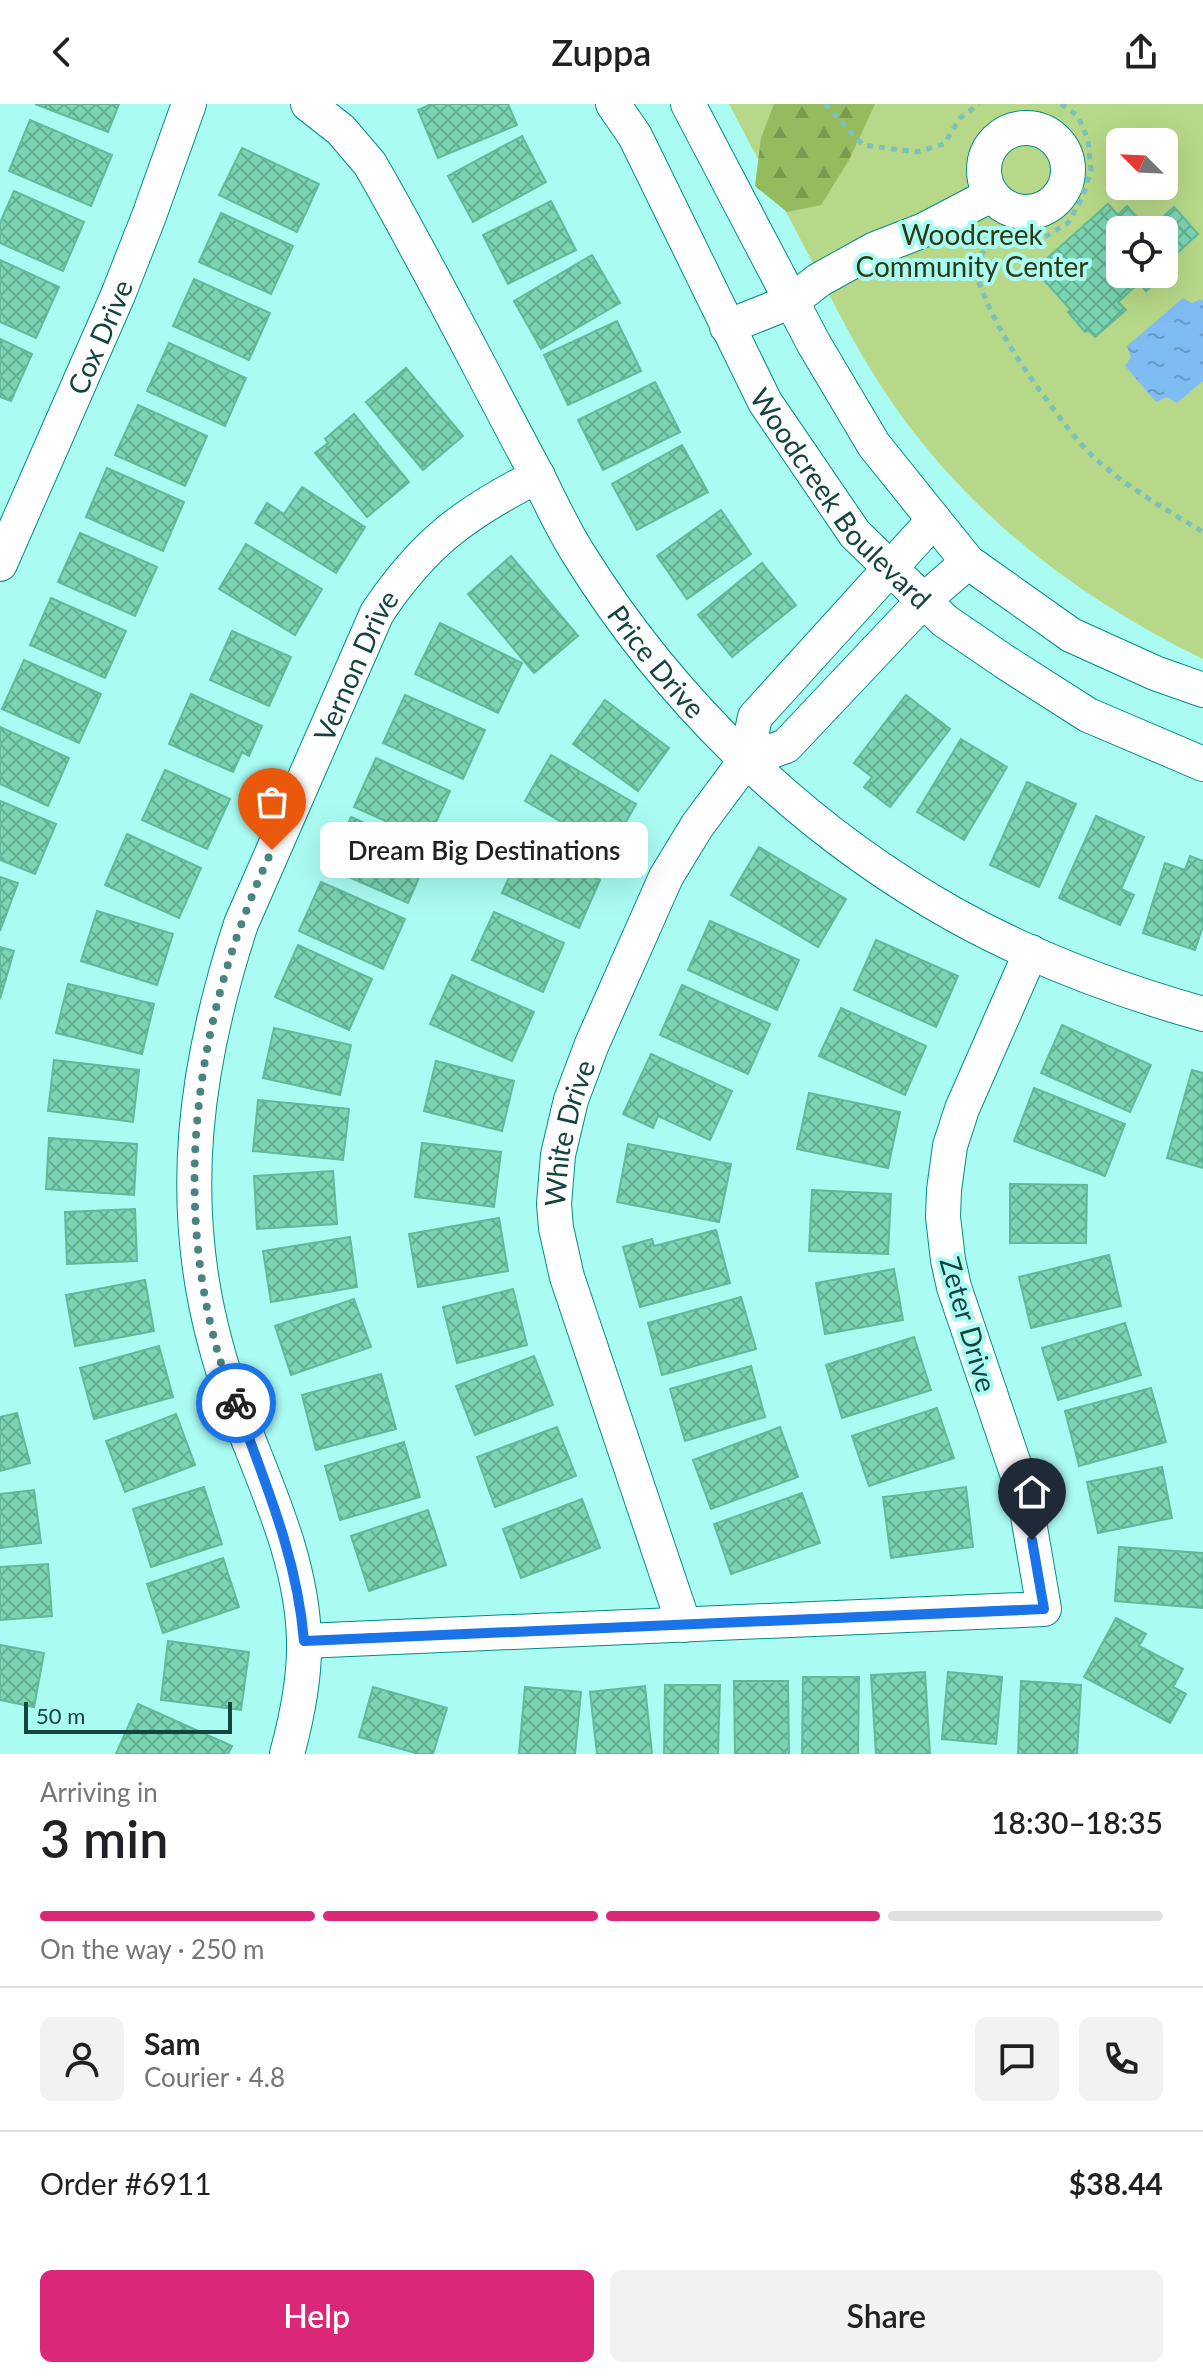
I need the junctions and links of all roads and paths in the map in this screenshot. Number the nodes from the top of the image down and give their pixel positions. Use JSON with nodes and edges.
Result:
{"nodes":[{"id":1,"x":189,"y":104,"type":"edge"},
{"id":2,"x":308,"y":104,"type":"edge"},
{"id":3,"x":613,"y":104,"type":"edge"},
{"id":4,"x":688,"y":104,"type":"edge"},
{"id":5,"x":825,"y":104,"type":"edge"},
{"id":6,"x":979,"y":104,"type":"edge"},
{"id":7,"x":1061,"y":104,"type":"edge"},
{"id":8,"x":991,"y":195,"type":"dead end"},
{"id":9,"x":792,"y":301,"type":"junction"},
{"id":10,"x":727,"y":327,"type":"junction"},
{"id":11,"x":538,"y":476,"type":"junction"},
{"id":12,"x":934,"y":520,"type":"junction"},
{"id":13,"x":1203,"y":532,"type":"edge"},
{"id":14,"x":968,"y":562,"type":"junction"},
{"id":15,"x":0,"y":564,"type":"edge"},
{"id":16,"x":889,"y":568,"type":"junction"},
{"id":17,"x":923,"y":601,"type":"junction"},
{"id":18,"x":1203,"y":690,"type":"edge"},
{"id":19,"x":746,"y":760,"type":"junction"},
{"id":20,"x":1203,"y":764,"type":"edge"},
{"id":21,"x":1031,"y":952,"type":"junction"},
{"id":22,"x":1203,"y":1014,"type":"edge"},
{"id":23,"x":684,"y":1625,"type":"junction"},
{"id":24,"x":304,"y":1641,"type":"junction"},
{"id":25,"x":287,"y":1754,"type":"edge"}],
"edges":[{"from":1,"to":15,"type":"street","name":"Cox Drive"},
{"from":2,"to":11,"type":"street","name":"Price Drive"},
{"from":3,"to":10,"type":"street","name":"Woodcreek Boulevard"},
{"from":4,"to":9,"type":"street","name":"Woodcreek Boulevard"},
{"from":5,"to":6,"type":"path"},
{"from":7,"to":13,"type":"path"},
{"from":8,"to":9,"type":"street"},
{"from":9,"to":10,"type":"street"},
{"from":9,"to":12,"type":"street","name":"Woodcreek Boulevard"},
{"from":10,"to":16,"type":"street","name":"Woodcreek Boulevard"},
{"from":11,"to":19,"type":"street","name":"Price Drive"},
{"from":11,"to":24,"type":"street","name":"Vernon Drive"},
{"from":12,"to":14,"type":"street","name":"Woodcreek Boulevard"},
{"from":12,"to":16,"type":"street","name":"White Drive"},
{"from":14,"to":17,"type":"street"},
{"from":14,"to":18,"type":"street","name":"Woodcreek Boulevard"},
{"from":16,"to":17,"type":"street","name":"Woodcreek Boulevard"},
{"from":16,"to":19,"type":"street","name":"White Drive"},
{"from":17,"to":19,"type":"street"},
{"from":17,"to":20,"type":"street","name":"Woodcreek Boulevard"},
{"from":19,"to":21,"type":"street","name":"Price Drive"},
{"from":19,"to":23,"type":"street","name":"White Drive"},
{"from":21,"to":22,"type":"street","name":"Price Drive"},
{"from":21,"to":23,"type":"street","name":"Zeter Drive"},
{"from":23,"to":24,"type":"street"},
{"from":24,"to":25,"type":"street","name":"Vernon Drive"}]}
